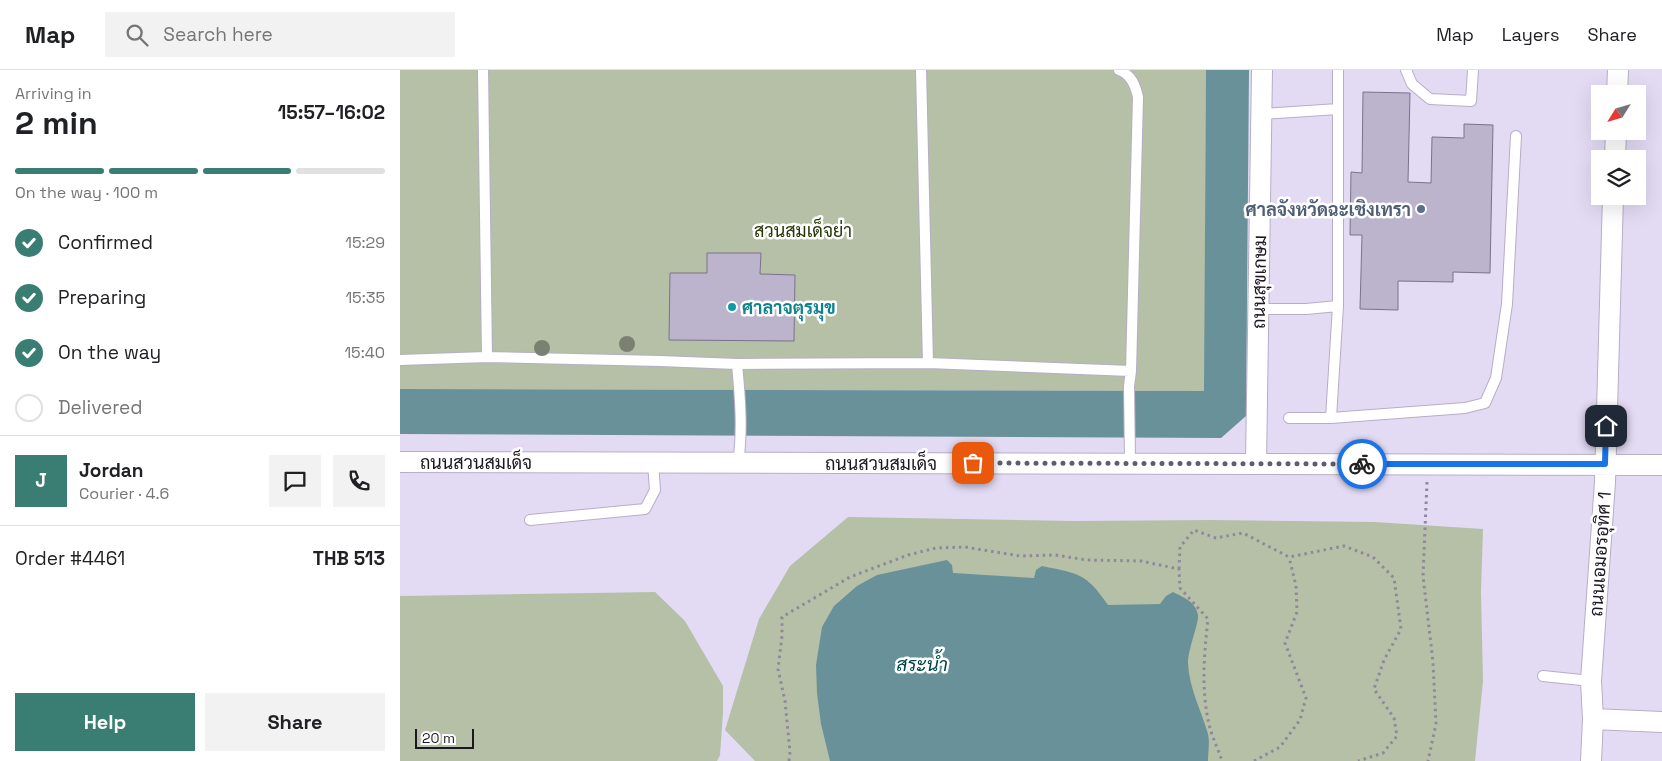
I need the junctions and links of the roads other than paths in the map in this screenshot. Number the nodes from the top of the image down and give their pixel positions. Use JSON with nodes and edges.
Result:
{"nodes":[{"id":1,"x":483,"y":70,"type":"edge"},
{"id":2,"x":921,"y":70,"type":"edge"},
{"id":3,"x":1119,"y":70,"type":"edge"},
{"id":4,"x":1262,"y":70,"type":"edge"},
{"id":5,"x":1338,"y":70,"type":"edge"},
{"id":6,"x":1406,"y":70,"type":"edge"},
{"id":7,"x":1473,"y":70,"type":"edge"},
{"id":8,"x":1618,"y":70,"type":"edge"},
{"id":9,"x":1617,"y":85,"type":"edge"},
{"id":10,"x":1338,"y":109,"type":"junction"},
{"id":11,"x":1261,"y":114,"type":"junction"},
{"id":12,"x":1516,"y":136,"type":"dead end"},
{"id":13,"x":1613,"y":205,"type":"edge"},
{"id":14,"x":1338,"y":306,"type":"junction"},
{"id":15,"x":1259,"y":309,"type":"junction"},
{"id":16,"x":487,"y":357,"type":"junction"},
{"id":17,"x":400,"y":360,"type":"edge"},
{"id":18,"x":928,"y":363,"type":"junction"},
{"id":19,"x":737,"y":364,"type":"junction"},
{"id":20,"x":1131,"y":371,"type":"junction"},
{"id":21,"x":1289,"y":418,"type":"dead end"},
{"id":22,"x":1331,"y":418,"type":"junction"},
{"id":23,"x":1130,"y":455,"type":"junction"},
{"id":24,"x":739,"y":456,"type":"junction"},
{"id":25,"x":400,"y":462,"type":"edge"},
{"id":26,"x":653,"y":463,"type":"junction"},
{"id":27,"x":1256,"y":464,"type":"junction"},
{"id":28,"x":1605,"y":464,"type":"junction"},
{"id":29,"x":1662,"y":465,"type":"edge"},
{"id":30,"x":530,"y":520,"type":"dead end"},
{"id":31,"x":1543,"y":676,"type":"dead end"},
{"id":32,"x":1591,"y":681,"type":"junction"},
{"id":33,"x":1593,"y":719,"type":"junction"},
{"id":34,"x":1662,"y":722,"type":"edge"},
{"id":35,"x":1591,"y":761,"type":"edge"}],
"edges":[{"from":1,"to":16,"type":"lane"},
{"from":2,"to":18,"type":"lane"},
{"from":3,"to":20,"type":"lane"},
{"from":4,"to":11,"type":"street","name":"ถนนสุขเกษม"},
{"from":5,"to":10,"type":"lane"},
{"from":6,"to":7,"type":"lane"},
{"from":8,"to":9,"type":"street"},
{"from":10,"to":11,"type":"lane"},
{"from":10,"to":14,"type":"lane"},
{"from":11,"to":15,"type":"street","name":"ถนนสุขเกษม"},
{"from":12,"to":22,"type":"lane"},
{"from":13,"to":28,"type":"street","name":"ถนนเอมอรอุทิศ 1"},
{"from":14,"to":15,"type":"lane"},
{"from":14,"to":22,"type":"lane"},
{"from":15,"to":27,"type":"street","name":"ถนนสุขเกษม"},
{"from":16,"to":17,"type":"lane"},
{"from":16,"to":19,"type":"lane"},
{"from":18,"to":19,"type":"lane"},
{"from":18,"to":20,"type":"lane"},
{"from":19,"to":24,"type":"lane"},
{"from":20,"to":23,"type":"lane"},
{"from":21,"to":22,"type":"lane"},
{"from":23,"to":24,"type":"street","name":"ถนนสวนสมเด็จ"},
{"from":23,"to":27,"type":"street","name":"ถนนสวนสมเด็จ"},
{"from":24,"to":26,"type":"street","name":"ถนนสวนสมเด็จ"},
{"from":25,"to":26,"type":"street","name":"ถนนสวนสมเด็จ"},
{"from":26,"to":30,"type":"lane"},
{"from":27,"to":28,"type":"street","name":"ถนนสวนสมเด็จ"},
{"from":28,"to":29,"type":"street","name":"ถนนสวนสมเด็จ"},
{"from":28,"to":32,"type":"street","name":"ถนนเอมอรอุทิศ 1"},
{"from":31,"to":32,"type":"lane"},
{"from":32,"to":33,"type":"street","name":"ถนนเอมอรอุทิศ 1"},
{"from":33,"to":34,"type":"street"},
{"from":33,"to":35,"type":"street","name":"ถนนเอมอรอุทิศ 1"}]}
